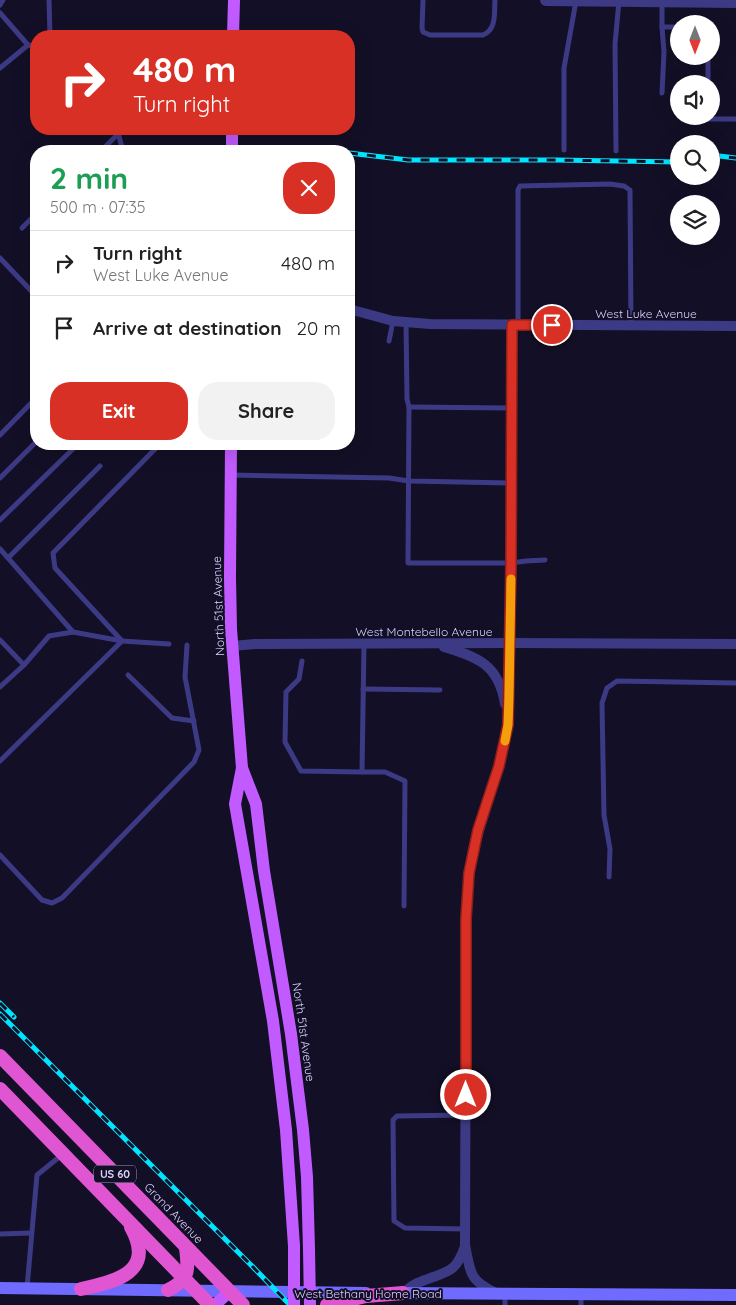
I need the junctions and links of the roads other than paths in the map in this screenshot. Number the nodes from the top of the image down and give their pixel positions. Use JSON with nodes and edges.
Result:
{"nodes":[{"id":1,"x":3,"y":0,"type":"edge"},
{"id":2,"x":49,"y":0,"type":"edge"},
{"id":3,"x":234,"y":0,"type":"edge"},
{"id":4,"x":423,"y":0,"type":"edge"},
{"id":5,"x":495,"y":0,"type":"edge"},
{"id":6,"x":546,"y":0,"type":"edge"},
{"id":7,"x":576,"y":0,"type":"edge"},
{"id":8,"x":620,"y":1,"type":"edge"},
{"id":9,"x":662,"y":1,"type":"edge"},
{"id":10,"x":736,"y":2,"type":"edge"},
{"id":11,"x":0,"y":5,"type":"edge"},
{"id":12,"x":0,"y":13,"type":"edge"},
{"id":13,"x":662,"y":27,"type":"junction"},
{"id":14,"x":670,"y":27,"type":"edge"},
{"id":15,"x":50,"y":30,"type":"edge"},
{"id":16,"x":233,"y":30,"type":"edge"},
{"id":17,"x":28,"y":44,"type":"joint"},
{"id":18,"x":0,"y":68,"type":"edge"},
{"id":19,"x":662,"y":93,"type":"dead end"},
{"id":20,"x":720,"y":119,"type":"edge"},
{"id":21,"x":736,"y":119,"type":"edge"},
{"id":22,"x":115,"y":135,"type":"edge"},
{"id":23,"x":106,"y":145,"type":"edge"},
{"id":24,"x":564,"y":150,"type":"dead end"},
{"id":25,"x":616,"y":150,"type":"dead end"},
{"id":26,"x":30,"y":220,"type":"edge"},
{"id":27,"x":22,"y":228,"type":"dead end"},
{"id":28,"x":0,"y":258,"type":"edge"},
{"id":29,"x":30,"y":290,"type":"edge"},
{"id":30,"x":355,"y":311,"type":"edge"},
{"id":31,"x":393,"y":321,"type":"junction"},
{"id":32,"x":406,"y":323,"type":"junction"},
{"id":33,"x":515,"y":325,"type":"junction"},
{"id":34,"x":631,"y":325,"type":"junction"},
{"id":35,"x":736,"y":326,"type":"edge"},
{"id":36,"x":389,"y":341,"type":"dead end"},
{"id":37,"x":30,"y":404,"type":"edge"},
{"id":38,"x":409,"y":407,"type":"junction"},
{"id":39,"x":512,"y":408,"type":"junction"},
{"id":40,"x":0,"y":435,"type":"edge"},
{"id":41,"x":30,"y":448,"type":"edge"},
{"id":42,"x":72,"y":450,"type":"edge"},
{"id":43,"x":154,"y":450,"type":"edge"},
{"id":44,"x":231,"y":450,"type":"edge"},
{"id":45,"x":100,"y":466,"type":"dead end"},
{"id":46,"x":231,"y":475,"type":"junction"},
{"id":47,"x":0,"y":478,"type":"edge"},
{"id":48,"x":409,"y":481,"type":"junction"},
{"id":49,"x":511,"y":483,"type":"junction"},
{"id":50,"x":0,"y":520,"type":"edge"},
{"id":51,"x":0,"y":549,"type":"edge"},
{"id":52,"x":8,"y":558,"type":"junction"},
{"id":53,"x":545,"y":560,"type":"dead end"},
{"id":54,"x":511,"y":564,"type":"junction"},
{"id":55,"x":73,"y":632,"type":"junction"},
{"id":56,"x":0,"y":640,"type":"edge"},
{"id":57,"x":122,"y":641,"type":"junction"},
{"id":58,"x":510,"y":643,"type":"junction"},
{"id":59,"x":169,"y":644,"type":"dead end"},
{"id":60,"x":364,"y":644,"type":"junction"},
{"id":61,"x":433,"y":644,"type":"junction"},
{"id":62,"x":736,"y":644,"type":"edge"},
{"id":63,"x":187,"y":645,"type":"dead end"},
{"id":64,"x":232,"y":646,"type":"junction"},
{"id":65,"x":302,"y":661,"type":"dead end"},
{"id":66,"x":24,"y":665,"type":"junction"},
{"id":67,"x":128,"y":675,"type":"dead end"},
{"id":68,"x":736,"y":683,"type":"edge"},
{"id":69,"x":0,"y":687,"type":"edge"},
{"id":70,"x":363,"y":689,"type":"junction"},
{"id":71,"x":440,"y":690,"type":"dead end"},
{"id":72,"x":194,"y":722,"type":"junction"},
{"id":73,"x":508,"y":725,"type":"junction"},
{"id":74,"x":0,"y":761,"type":"edge"},
{"id":75,"x":242,"y":768,"type":"junction"},
{"id":76,"x":362,"y":772,"type":"junction"},
{"id":77,"x":0,"y":855,"type":"edge"},
{"id":78,"x":609,"y":877,"type":"dead end"},
{"id":79,"x":404,"y":906,"type":"dead end"},
{"id":80,"x":0,"y":1056,"type":"edge"},
{"id":81,"x":0,"y":1089,"type":"edge"},
{"id":82,"x":466,"y":1114,"type":"junction"},
{"id":83,"x":63,"y":1154,"type":"junction"},
{"id":84,"x":125,"y":1218,"type":"junction"},
{"id":85,"x":465,"y":1229,"type":"junction"},
{"id":86,"x":32,"y":1233,"type":"junction"},
{"id":87,"x":0,"y":1234,"type":"edge"},
{"id":88,"x":465,"y":1245,"type":"junction"},
{"id":89,"x":186,"y":1248,"type":"junction"},
{"id":90,"x":185,"y":1278,"type":"junction"},
{"id":91,"x":0,"y":1288,"type":"edge"},
{"id":92,"x":27,"y":1288,"type":"junction"},
{"id":93,"x":81,"y":1289,"type":"junction"},
{"id":94,"x":168,"y":1290,"type":"junction"},
{"id":95,"x":196,"y":1290,"type":"junction"},
{"id":96,"x":230,"y":1291,"type":"junction"},
{"id":97,"x":252,"y":1292,"type":"junction"},
{"id":98,"x":403,"y":1293,"type":"junction"},
{"id":99,"x":736,"y":1295,"type":"edge"},
{"id":100,"x":504,"y":1298,"type":"edge"},
{"id":101,"x":581,"y":1300,"type":"edge"},
{"id":102,"x":241,"y":1304,"type":"edge"},
{"id":103,"x":210,"y":1305,"type":"edge"},
{"id":104,"x":214,"y":1305,"type":"edge"},
{"id":105,"x":294,"y":1305,"type":"edge"},
{"id":106,"x":310,"y":1305,"type":"edge"},
{"id":107,"x":327,"y":1305,"type":"edge"}],
"edges":[{"from":1,"to":11,"type":"lane"},
{"from":2,"to":15,"type":"lane"},
{"from":3,"to":16,"type":"main road"},
{"from":4,"to":5,"type":"lane"},
{"from":6,"to":7,"type":"street"},
{"from":7,"to":8,"type":"street"},
{"from":7,"to":24,"type":"lane"},
{"from":8,"to":9,"type":"street"},
{"from":8,"to":25,"type":"lane"},
{"from":9,"to":10,"type":"street"},
{"from":9,"to":13,"type":"lane"},
{"from":12,"to":17,"type":"lane"},
{"from":13,"to":14,"type":"lane"},
{"from":13,"to":19,"type":"lane"},
{"from":17,"to":18,"type":"lane"},
{"from":20,"to":21,"type":"lane"},
{"from":22,"to":23,"type":"lane"},
{"from":26,"to":27,"type":"lane"},
{"from":28,"to":29,"type":"lane"},
{"from":30,"to":31,"type":"street","name":"West Luke Avenue"},
{"from":31,"to":32,"type":"street","name":"West Luke Avenue"},
{"from":31,"to":36,"type":"lane"},
{"from":32,"to":33,"type":"street","name":"West Luke Avenue"},
{"from":32,"to":38,"type":"lane"},
{"from":33,"to":34,"type":"street","name":"West Luke Avenue"},
{"from":33,"to":34,"type":"lane"},
{"from":33,"to":39,"type":"street"},
{"from":34,"to":35,"type":"street","name":"West Luke Avenue"},
{"from":37,"to":40,"type":"lane"},
{"from":38,"to":39,"type":"lane"},
{"from":38,"to":48,"type":"lane"},
{"from":39,"to":49,"type":"street"},
{"from":41,"to":47,"type":"lane"},
{"from":42,"to":50,"type":"lane"},
{"from":43,"to":57,"type":"lane"},
{"from":44,"to":46,"type":"main road","name":"North 51st Avenue"},
{"from":45,"to":52,"type":"lane"},
{"from":46,"to":48,"type":"lane"},
{"from":46,"to":64,"type":"main road","name":"North 51st Avenue"},
{"from":48,"to":49,"type":"lane"},
{"from":48,"to":54,"type":"lane"},
{"from":49,"to":54,"type":"street"},
{"from":51,"to":52,"type":"lane"},
{"from":52,"to":55,"type":"lane"},
{"from":53,"to":54,"type":"lane"},
{"from":54,"to":58,"type":"street"},
{"from":55,"to":57,"type":"lane"},
{"from":55,"to":66,"type":"lane"},
{"from":56,"to":66,"type":"lane"},
{"from":57,"to":59,"type":"lane"},
{"from":57,"to":74,"type":"lane"},
{"from":58,"to":61,"type":"street","name":"West Montebello Avenue"},
{"from":58,"to":62,"type":"street","name":"West Montebello Avenue"},
{"from":58,"to":73,"type":"street"},
{"from":60,"to":61,"type":"street","name":"West Montebello Avenue"},
{"from":60,"to":64,"type":"street","name":"West Montebello Avenue"},
{"from":60,"to":70,"type":"lane"},
{"from":61,"to":73,"type":"street"},
{"from":63,"to":72,"type":"lane"},
{"from":64,"to":75,"type":"main road","name":"North 51st Avenue"},
{"from":65,"to":76,"type":"lane"},
{"from":66,"to":69,"type":"lane"},
{"from":67,"to":72,"type":"lane"},
{"from":68,"to":78,"type":"lane"},
{"from":70,"to":71,"type":"lane"},
{"from":70,"to":76,"type":"lane"},
{"from":72,"to":77,"type":"lane"},
{"from":73,"to":82,"type":"street"},
{"from":75,"to":105,"type":"main road","name":"North 51st Avenue","bridge":true},
{"from":75,"to":106,"type":"main road","name":"North 51st Avenue","bridge":true},
{"from":76,"to":79,"type":"lane"},
{"from":80,"to":89,"type":"highway","name":"Grand Avenue","number":"US 60"},
{"from":81,"to":83,"type":"highway","number":"US 60"},
{"from":82,"to":85,"type":"street"},
{"from":82,"to":85,"type":"lane"},
{"from":83,"to":84,"type":"highway","number":"US 60"},
{"from":83,"to":86,"type":"lane"},
{"from":84,"to":90,"type":"highway","number":"US 60"},
{"from":84,"to":93,"type":"highway"},
{"from":85,"to":88,"type":"street"},
{"from":86,"to":87,"type":"lane"},
{"from":86,"to":92,"type":"lane"},
{"from":88,"to":98,"type":"street"},
{"from":88,"to":100,"type":"street"},
{"from":89,"to":90,"type":"highway"},
{"from":89,"to":96,"type":"highway","name":"Grand Avenue","number":"US 60"},
{"from":90,"to":94,"type":"highway"},
{"from":90,"to":95,"type":"highway","number":"US 60"},
{"from":91,"to":92,"type":"main road","name":"West Bethany Home Road"},
{"from":92,"to":93,"type":"main road","name":"West Bethany Home Road"},
{"from":93,"to":94,"type":"main road","name":"West Bethany Home Road"},
{"from":94,"to":95,"type":"main road","name":"West Bethany Home Road"},
{"from":95,"to":96,"type":"main road","name":"West Bethany Home Road"},
{"from":95,"to":103,"type":"highway","number":"US 60"},
{"from":96,"to":97,"type":"main road","name":"West Bethany Home Road"},
{"from":96,"to":102,"type":"highway","name":"Grand Avenue","number":"US 60"},
{"from":96,"to":104,"type":"main road"},
{"from":97,"to":98,"type":"main road","name":"West Bethany Home Road"},
{"from":97,"to":102,"type":"main road"},
{"from":98,"to":100,"type":"main road","name":"West Bethany Home Road"},
{"from":98,"to":107,"type":"highway"},
{"from":99,"to":101,"type":"main road","name":"West Bethany Home Road"},
{"from":100,"to":101,"type":"main road","name":"West Bethany Home Road"}]}
